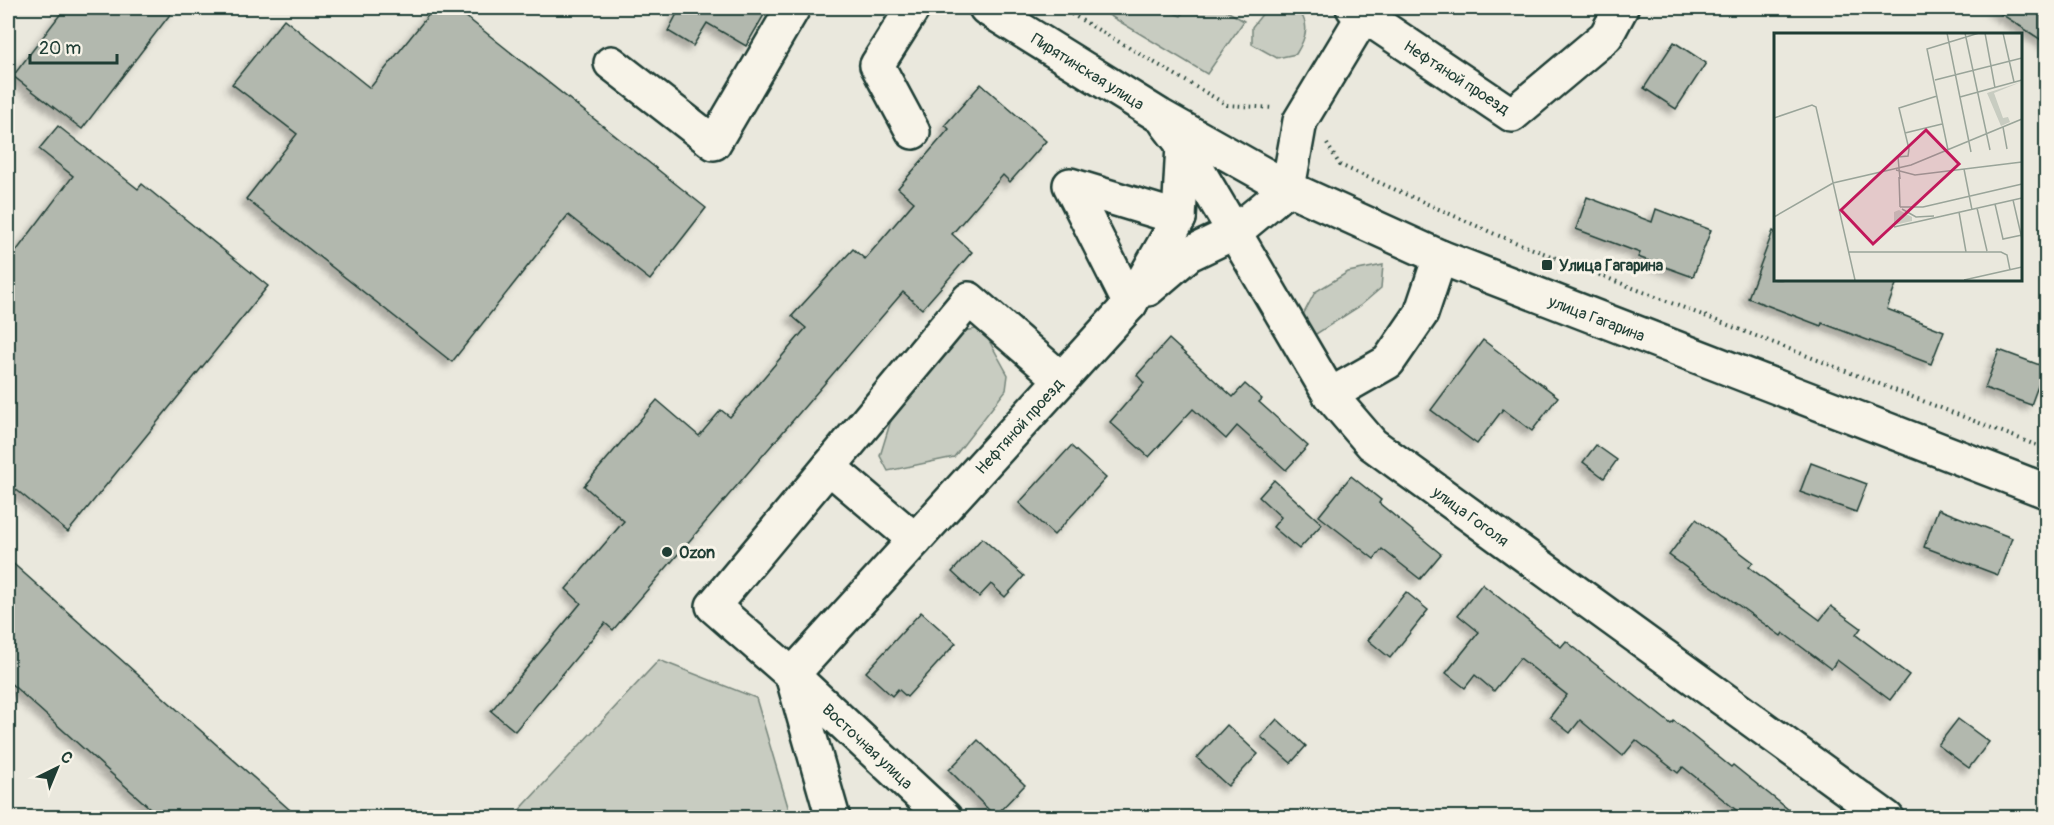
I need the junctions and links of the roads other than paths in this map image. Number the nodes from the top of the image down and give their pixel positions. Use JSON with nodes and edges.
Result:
{"nodes":[{"id":1,"x":793,"y":8,"type":"edge"},
{"id":2,"x":913,"y":8,"type":"edge"},
{"id":3,"x":986,"y":8,"type":"edge"},
{"id":4,"x":1621,"y":8,"type":"edge"},
{"id":5,"x":1362,"y":10,"type":"edge"},
{"id":6,"x":611,"y":63,"type":"dead end"},
{"id":7,"x":1160,"y":116,"type":"junction"},
{"id":8,"x":913,"y":132,"type":"dead end"},
{"id":9,"x":1183,"y":145,"type":"junction"},
{"id":10,"x":1288,"y":188,"type":"junction"},
{"id":11,"x":1179,"y":218,"type":"junction"},
{"id":12,"x":1235,"y":232,"type":"junction"},
{"id":13,"x":1440,"y":257,"type":"junction"},
{"id":14,"x":1130,"y":304,"type":"junction"},
{"id":15,"x":1061,"y":379,"type":"junction"},
{"id":16,"x":1330,"y":395,"type":"junction"},
{"id":17,"x":830,"y":467,"type":"junction"},
{"id":18,"x":2046,"y":491,"type":"edge"},
{"id":19,"x":915,"y":540,"type":"junction"},
{"id":20,"x":792,"y":675,"type":"junction"},
{"id":21,"x":833,"y":818,"type":"edge"},
{"id":22,"x":945,"y":818,"type":"edge"},
{"id":23,"x":1887,"y":818,"type":"edge"}],
"edges":[{"from":1,"to":6,"type":"street"},
{"from":2,"to":8,"type":"street"},
{"from":3,"to":7,"type":"street","name":"Пирятинская улица"},
{"from":4,"to":5,"type":"street","name":"Нефтяной проезд"},
{"from":5,"to":10,"type":"street"},
{"from":7,"to":9,"type":"street","name":"улица Гоголя"},
{"from":7,"to":10,"type":"street","name":"улица Гагарина"},
{"from":9,"to":11,"type":"street","name":"Нефтяной проезд"},
{"from":9,"to":12,"type":"street","name":"улица Гоголя"},
{"from":10,"to":12,"type":"street"},
{"from":10,"to":13,"type":"street","name":"улица Гагарина"},
{"from":11,"to":14,"type":"street","name":"Нефтяной проезд"},
{"from":11,"to":14,"type":"street"},
{"from":12,"to":14,"type":"street"},
{"from":12,"to":16,"type":"street","name":"улица Гоголя"},
{"from":13,"to":16,"type":"street"},
{"from":13,"to":18,"type":"street","name":"улица Гагарина"},
{"from":14,"to":15,"type":"street","name":"Нефтяной проезд"},
{"from":15,"to":17,"type":"street"},
{"from":15,"to":19,"type":"street","name":"Нефтяной проезд"},
{"from":16,"to":23,"type":"street","name":"улица Гоголя"},
{"from":17,"to":19,"type":"street"},
{"from":17,"to":20,"type":"street","name":"Восточная улица"},
{"from":19,"to":20,"type":"street","name":"Нефтяной проезд"},
{"from":20,"to":21,"type":"street"},
{"from":20,"to":22,"type":"street","name":"Восточная улица"}]}
